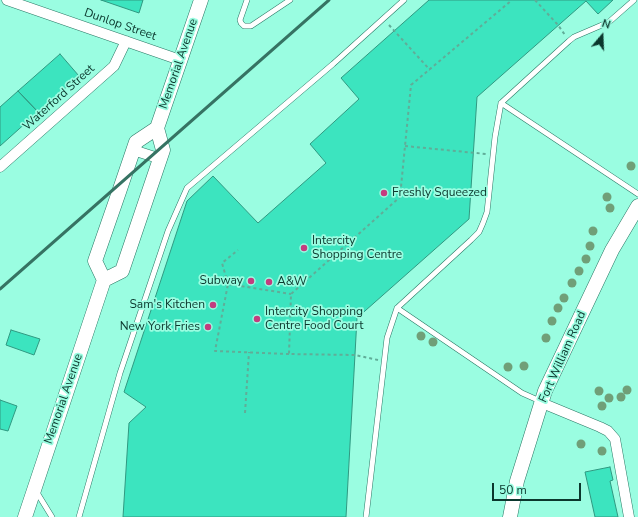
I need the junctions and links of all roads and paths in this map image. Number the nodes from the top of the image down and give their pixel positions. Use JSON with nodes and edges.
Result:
{"nodes":[{"id":1,"x":7,"y":0,"type":"edge"},
{"id":2,"x":201,"y":0,"type":"edge"},
{"id":3,"x":247,"y":0,"type":"edge"},
{"id":4,"x":290,"y":0,"type":"edge"},
{"id":5,"x":404,"y":0,"type":"edge"},
{"id":6,"x":512,"y":0,"type":"edge"},
{"id":7,"x":536,"y":0,"type":"edge"},
{"id":8,"x":634,"y":0,"type":"edge"},
{"id":9,"x":383,"y":19,"type":"junction"},
{"id":10,"x":126,"y":41,"type":"junction"},
{"id":11,"x":568,"y":41,"type":"junction"},
{"id":12,"x":180,"y":60,"type":"junction"},
{"id":13,"x":430,"y":70,"type":"junction"},
{"id":14,"x":501,"y":103,"type":"junction"},
{"id":15,"x":157,"y":128,"type":"junction"},
{"id":16,"x":405,"y":146,"type":"junction"},
{"id":17,"x":134,"y":150,"type":"junction"},
{"id":18,"x":493,"y":155,"type":"junction"},
{"id":19,"x":161,"y":158,"type":"junction"},
{"id":20,"x":0,"y":167,"type":"edge"},
{"id":21,"x":638,"y":194,"type":"edge"},
{"id":22,"x":638,"y":206,"type":"edge"},
{"id":23,"x":238,"y":250,"type":"dead end"},
{"id":24,"x":104,"y":280,"type":"junction"},
{"id":25,"x":228,"y":284,"type":"junction"},
{"id":26,"x":291,"y":294,"type":"junction"},
{"id":27,"x":397,"y":308,"type":"junction"},
{"id":28,"x":249,"y":352,"type":"junction"},
{"id":29,"x":289,"y":354,"type":"junction"},
{"id":30,"x":385,"y":361,"type":"junction"},
{"id":31,"x":542,"y":402,"type":"junction"},
{"id":32,"x":245,"y":413,"type":"dead end"},
{"id":33,"x":34,"y":488,"type":"junction"},
{"id":34,"x":24,"y":517,"type":"edge"},
{"id":35,"x":52,"y":517,"type":"edge"},
{"id":36,"x":79,"y":517,"type":"edge"},
{"id":37,"x":366,"y":517,"type":"edge"},
{"id":38,"x":510,"y":517,"type":"edge"},
{"id":39,"x":629,"y":517,"type":"edge"}],
"edges":[{"from":1,"to":10,"type":"street","name":"Dunlop Street"},
{"from":2,"to":12,"type":"main road","name":"Memorial Avenue"},
{"from":3,"to":4,"type":"lane"},
{"from":5,"to":9,"type":"lane"},
{"from":6,"to":13,"type":"path"},
{"from":7,"to":11,"type":"path"},
{"from":8,"to":11,"type":"lane"},
{"from":9,"to":13,"type":"path"},
{"from":9,"to":36,"type":"lane"},
{"from":10,"to":12,"type":"street","name":"Dunlop Street"},
{"from":10,"to":20,"type":"street","name":"Waterford Street"},
{"from":11,"to":14,"type":"lane"},
{"from":12,"to":15,"type":"main road","name":"Memorial Avenue"},
{"from":13,"to":16,"type":"path"},
{"from":14,"to":18,"type":"lane"},
{"from":14,"to":21,"type":"lane"},
{"from":15,"to":17,"type":"main road"},
{"from":15,"to":19,"type":"main road"},
{"from":16,"to":18,"type":"path"},
{"from":16,"to":26,"type":"path"},
{"from":17,"to":19,"type":"street"},
{"from":17,"to":24,"type":"main road"},
{"from":18,"to":27,"type":"lane"},
{"from":19,"to":24,"type":"main road"},
{"from":22,"to":31,"type":"main road","name":"Fort William Road"},
{"from":23,"to":25,"type":"path"},
{"from":24,"to":33,"type":"main road","name":"Memorial Avenue"},
{"from":25,"to":26,"type":"path"},
{"from":25,"to":28,"type":"path"},
{"from":26,"to":29,"type":"path"},
{"from":27,"to":30,"type":"lane"},
{"from":27,"to":31,"type":"lane"},
{"from":28,"to":29,"type":"path"},
{"from":28,"to":32,"type":"path"},
{"from":29,"to":30,"type":"path"},
{"from":30,"to":37,"type":"lane"},
{"from":31,"to":38,"type":"main road","name":"Fort William Road"},
{"from":31,"to":39,"type":"street"},
{"from":33,"to":34,"type":"main road","name":"Memorial Avenue"},
{"from":33,"to":35,"type":"lane"}]}
